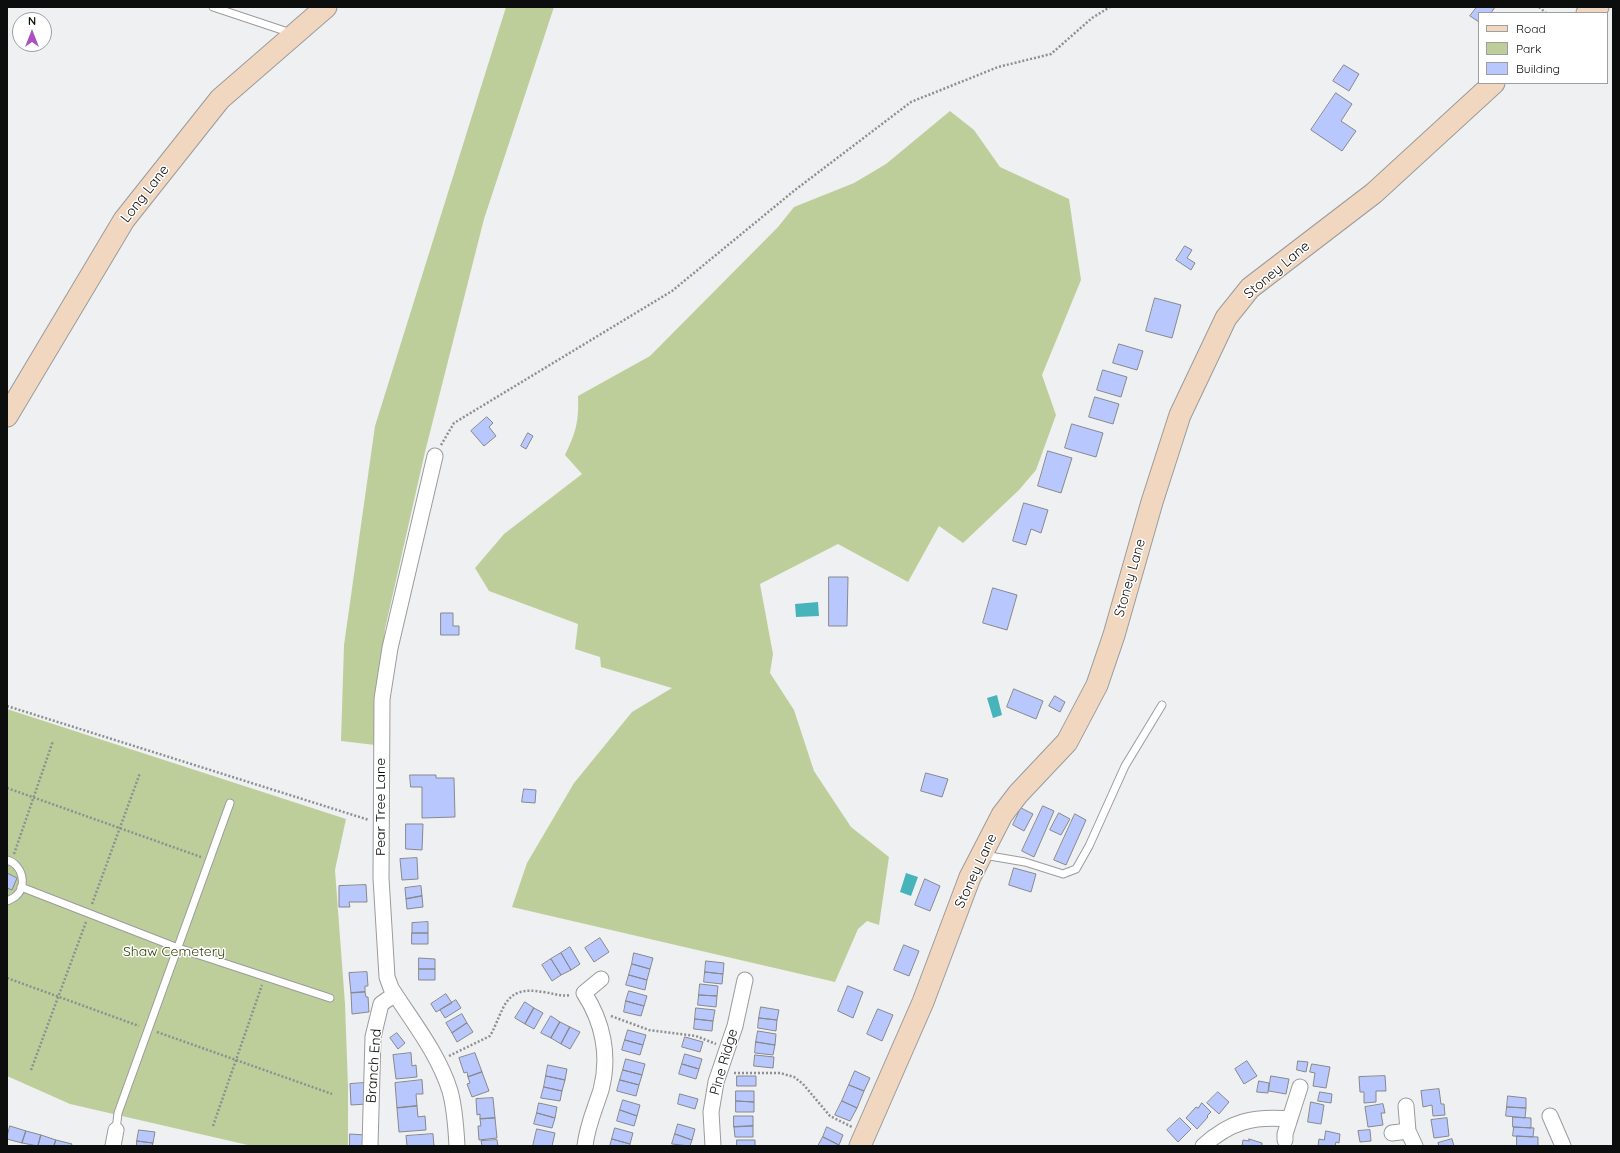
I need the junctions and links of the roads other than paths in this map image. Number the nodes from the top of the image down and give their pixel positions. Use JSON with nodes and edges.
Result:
{"nodes":[{"id":1,"x":213,"y":7,"type":"edge"},
{"id":2,"x":326,"y":7,"type":"edge"},
{"id":3,"x":1598,"y":7,"type":"edge"},
{"id":4,"x":1589,"y":12,"type":"edge"},
{"id":5,"x":294,"y":34,"type":"junction"},
{"id":6,"x":1493,"y":84,"type":"edge"},
{"id":7,"x":7,"y":416,"type":"edge"},
{"id":8,"x":435,"y":456,"type":"road end"},
{"id":9,"x":1162,"y":705,"type":"dead end"},
{"id":10,"x":230,"y":803,"type":"dead end"},
{"id":11,"x":982,"y":854,"type":"junction"},
{"id":12,"x":9,"y":860,"type":"edge"},
{"id":13,"x":21,"y":887,"type":"junction"},
{"id":14,"x":7,"y":901,"type":"edge"},
{"id":15,"x":178,"y":948,"type":"junction"},
{"id":16,"x":601,"y":979,"type":"dead end"},
{"id":17,"x":745,"y":980,"type":"dead end"},
{"id":18,"x":395,"y":994,"type":"junction"},
{"id":19,"x":330,"y":998,"type":"dead end"},
{"id":20,"x":1300,"y":1087,"type":"dead end"},
{"id":21,"x":1406,"y":1106,"type":"dead end"},
{"id":22,"x":1550,"y":1116,"type":"dead end"},
{"id":23,"x":1290,"y":1119,"type":"junction"},
{"id":24,"x":116,"y":1130,"type":"joint"},
{"id":25,"x":1408,"y":1131,"type":"junction"},
{"id":26,"x":1392,"y":1133,"type":"dead end"},
{"id":27,"x":863,"y":1140,"type":"edge"},
{"id":28,"x":1285,"y":1140,"type":"dead end"},
{"id":29,"x":113,"y":1146,"type":"edge"},
{"id":30,"x":370,"y":1146,"type":"edge"},
{"id":31,"x":457,"y":1146,"type":"edge"},
{"id":32,"x":584,"y":1146,"type":"edge"},
{"id":33,"x":713,"y":1146,"type":"edge"},
{"id":34,"x":1203,"y":1146,"type":"edge"},
{"id":35,"x":1415,"y":1146,"type":"edge"},
{"id":36,"x":1563,"y":1146,"type":"edge"}],
"edges":[{"from":1,"to":5,"type":"lane"},
{"from":2,"to":5,"type":"street","name":"Long Lane"},
{"from":3,"to":4,"type":"street"},
{"from":5,"to":7,"type":"street","name":"Long Lane"},
{"from":6,"to":11,"type":"street","name":"Stoney Lane"},
{"from":8,"to":18,"type":"street","name":"Pear Tree Lane"},
{"from":9,"to":11,"type":"lane"},
{"from":10,"to":15,"type":"lane"},
{"from":11,"to":27,"type":"street","name":"Stoney Lane"},
{"from":12,"to":13,"type":"lane"},
{"from":13,"to":14,"type":"lane"},
{"from":13,"to":15,"type":"lane"},
{"from":15,"to":19,"type":"lane"},
{"from":15,"to":24,"type":"lane"},
{"from":16,"to":32,"type":"street"},
{"from":17,"to":33,"type":"street","name":"Pine Ridge"},
{"from":18,"to":30,"type":"street","name":"Branch End"},
{"from":18,"to":31,"type":"street","name":"Pear Tree Lane"},
{"from":20,"to":23,"type":"street"},
{"from":21,"to":25,"type":"street"},
{"from":22,"to":36,"type":"street"},
{"from":23,"to":28,"type":"street"},
{"from":23,"to":34,"type":"street"},
{"from":24,"to":29,"type":"street"},
{"from":25,"to":26,"type":"street"},
{"from":25,"to":35,"type":"street"}]}
